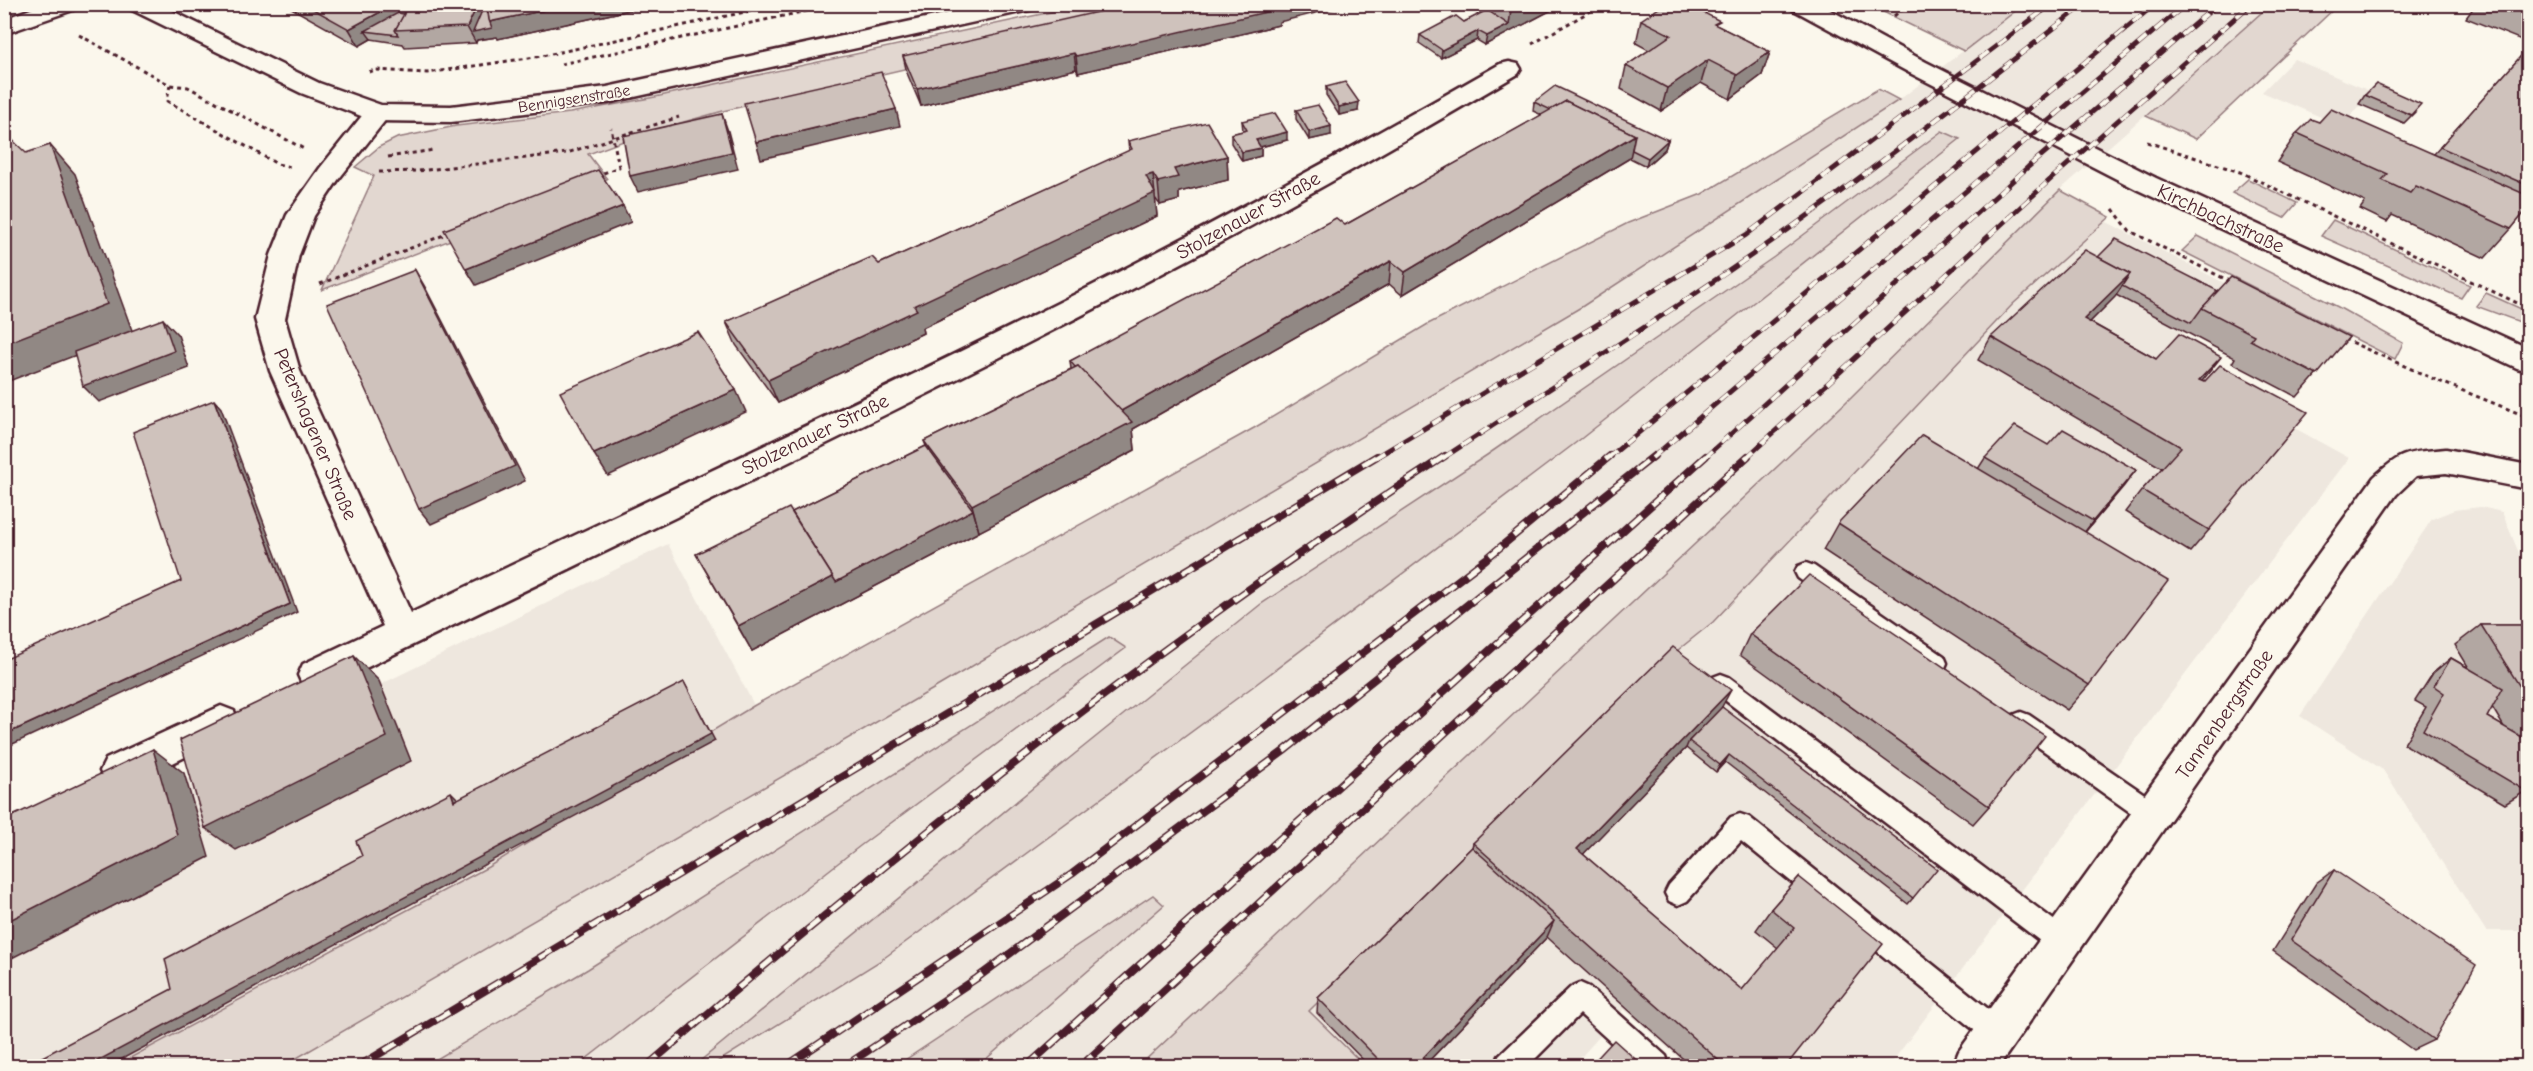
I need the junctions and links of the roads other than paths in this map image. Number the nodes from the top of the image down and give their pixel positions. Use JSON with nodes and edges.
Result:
{"nodes":[{"id":1,"x":68,"y":4,"type":"edge"},
{"id":2,"x":138,"y":4,"type":"edge"},
{"id":3,"x":1025,"y":4,"type":"edge"},
{"id":4,"x":1800,"y":4,"type":"edge"},
{"id":5,"x":4,"y":27,"type":"edge"},
{"id":6,"x":1509,"y":69,"type":"road end"},
{"id":7,"x":378,"y":113,"type":"junction"},
{"id":8,"x":2529,"y":360,"type":"edge"},
{"id":9,"x":2529,"y":477,"type":"edge"},
{"id":10,"x":1806,"y":572,"type":"dead end"},
{"id":11,"x":403,"y":633,"type":"junction"},
{"id":12,"x":1951,"y":673,"type":"edge"},
{"id":13,"x":1721,"y":684,"type":"edge"},
{"id":14,"x":286,"y":690,"type":"edge"},
{"id":15,"x":255,"y":705,"type":"edge"},
{"id":16,"x":1999,"y":706,"type":"edge"},
{"id":17,"x":87,"y":787,"type":"edge"},
{"id":18,"x":2153,"y":814,"type":"junction"},
{"id":19,"x":1678,"y":893,"type":"dead end"},
{"id":20,"x":2062,"y":942,"type":"junction"},
{"id":21,"x":1998,"y":1033,"type":"junction"},
{"id":22,"x":1509,"y":1066,"type":"edge"},
{"id":23,"x":1656,"y":1066,"type":"edge"},
{"id":24,"x":1974,"y":1066,"type":"edge"}],
"edges":[{"from":1,"to":5,"type":"street"},
{"from":2,"to":7,"type":"street","name":"Bennigsenstraße"},
{"from":3,"to":7,"type":"street","name":"Bennigsenstraße"},
{"from":4,"to":8,"type":"street","name":"Kirchbachstraße"},
{"from":6,"to":11,"type":"street","name":"Stolzenauer Straße"},
{"from":7,"to":11,"type":"street","name":"Petershagener Straße"},
{"from":9,"to":18,"type":"street","name":"Tannenbergstraße"},
{"from":10,"to":12,"type":"lane"},
{"from":11,"to":14,"type":"street","name":"Stolzenauer Straße"},
{"from":13,"to":20,"type":"lane"},
{"from":15,"to":17,"type":"street"},
{"from":16,"to":18,"type":"lane"},
{"from":18,"to":20,"type":"street","name":"Tannenbergstraße"},
{"from":19,"to":21,"type":"lane"},
{"from":20,"to":21,"type":"street","name":"Tannenbergstraße"},
{"from":21,"to":24,"type":"street","name":"Tannenbergstraße"},
{"from":22,"to":23,"type":"lane"}]}
